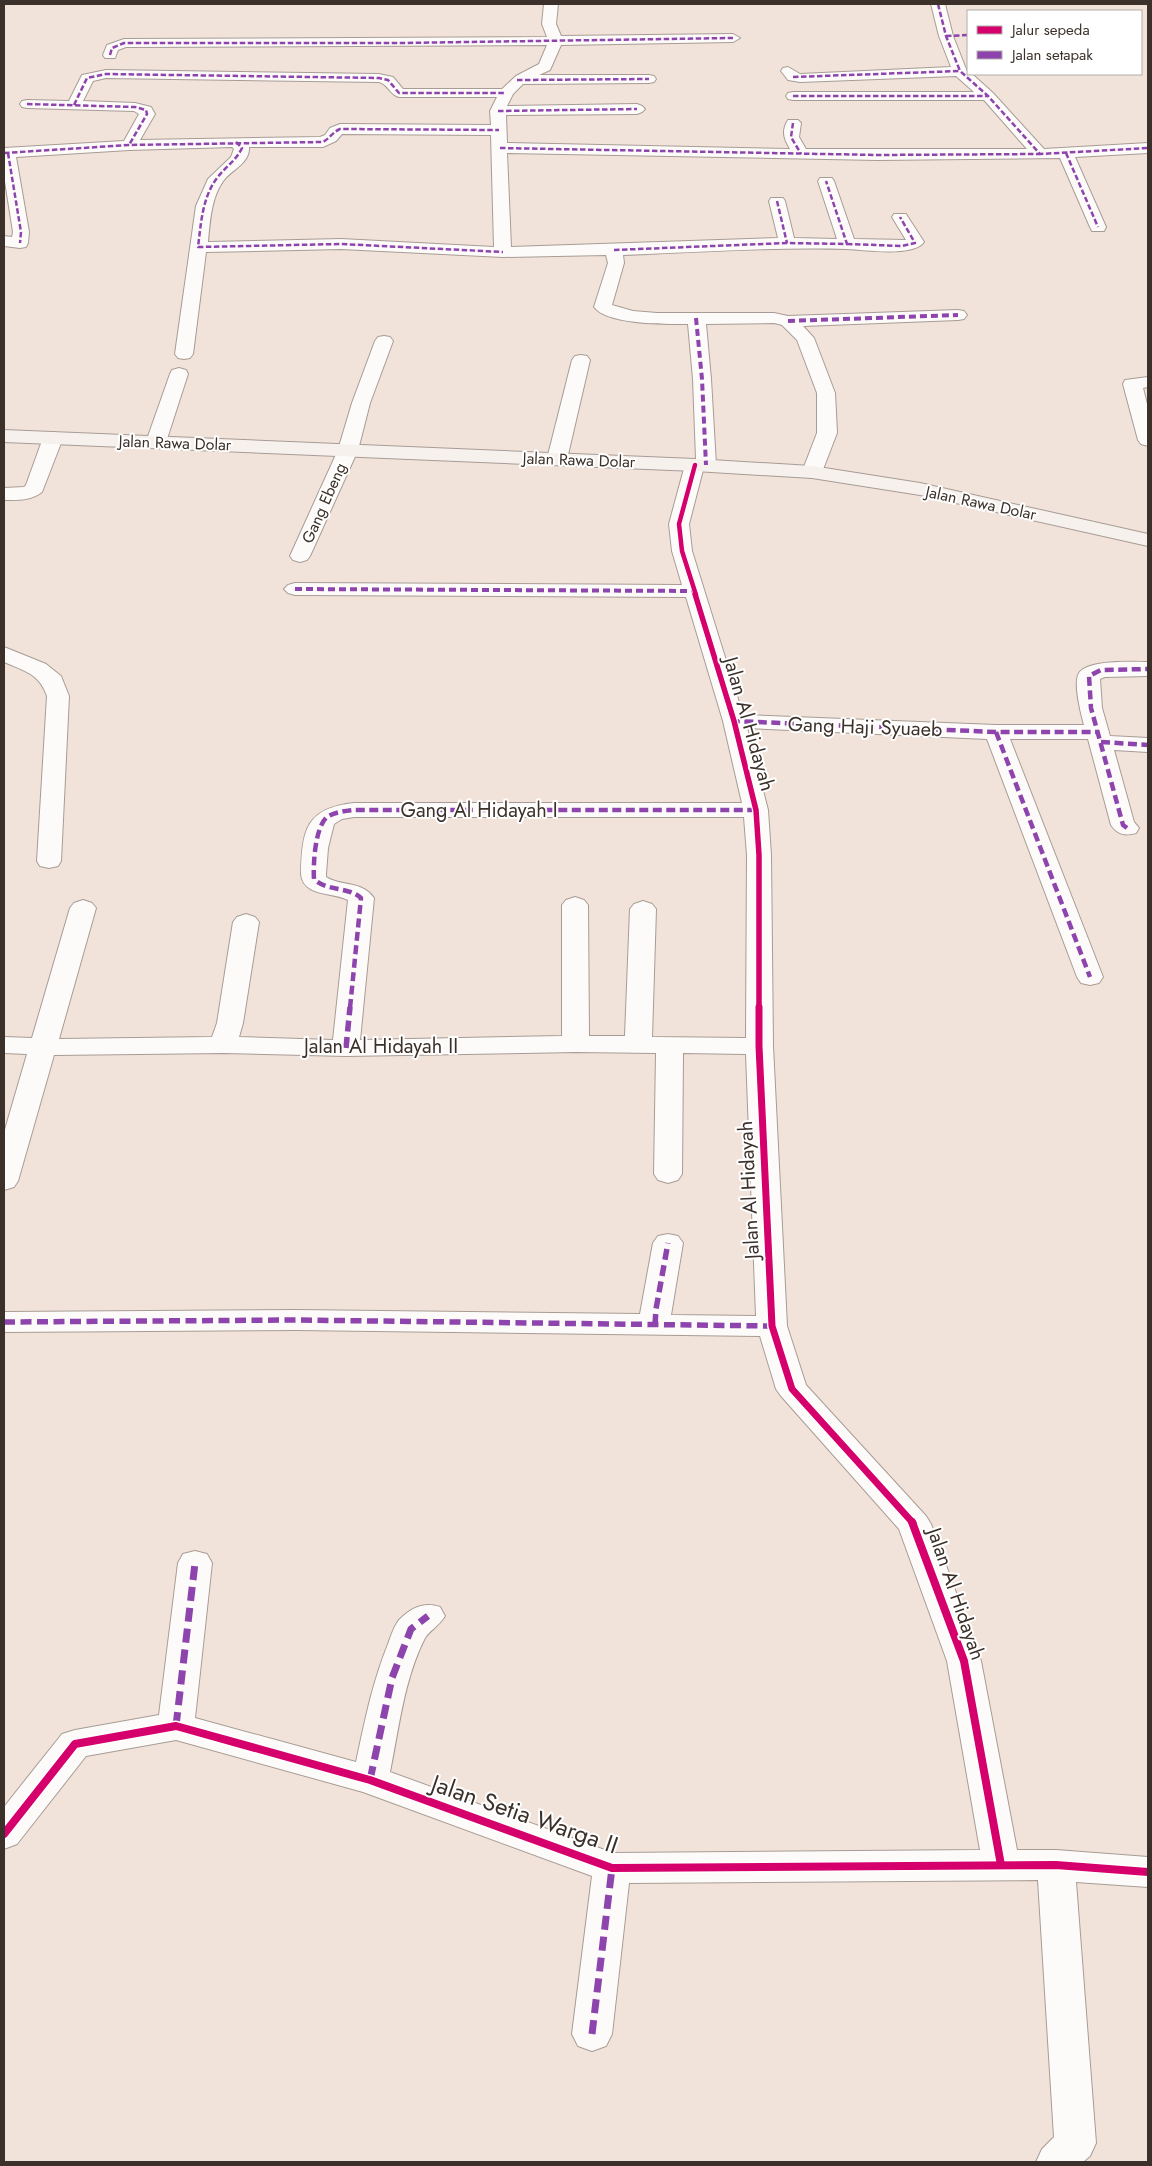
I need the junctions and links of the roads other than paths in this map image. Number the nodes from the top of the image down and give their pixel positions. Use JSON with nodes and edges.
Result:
{"nodes":[{"id":1,"x":551,"y":4,"type":"edge"},
{"id":2,"x":938,"y":4,"type":"edge"},
{"id":3,"x":946,"y":36,"type":"junction"},
{"id":4,"x":967,"y":36,"type":"edge"},
{"id":5,"x":733,"y":38,"type":"dead end"},
{"id":6,"x":556,"y":40,"type":"junction"},
{"id":7,"x":110,"y":55,"type":"dead end"},
{"id":8,"x":960,"y":71,"type":"junction"},
{"id":9,"x":788,"y":72,"type":"dead end"},
{"id":10,"x":517,"y":80,"type":"junction"},
{"id":11,"x":649,"y":80,"type":"dead end"},
{"id":12,"x":505,"y":93,"type":"junction"},
{"id":13,"x":793,"y":96,"type":"dead end"},
{"id":14,"x":988,"y":96,"type":"junction"},
{"id":15,"x":27,"y":104,"type":"dead end"},
{"id":16,"x":74,"y":106,"type":"junction"},
{"id":17,"x":637,"y":109,"type":"dead end"},
{"id":18,"x":498,"y":111,"type":"junction"},
{"id":19,"x":794,"y":123,"type":"dead end"},
{"id":20,"x":499,"y":130,"type":"junction"},
{"id":21,"x":236,"y":142,"type":"junction"},
{"id":22,"x":129,"y":145,"type":"junction"},
{"id":23,"x":500,"y":148,"type":"junction"},
{"id":24,"x":1148,"y":148,"type":"edge"},
{"id":25,"x":6,"y":153,"type":"edge"},
{"id":26,"x":1066,"y":153,"type":"junction"},
{"id":27,"x":801,"y":154,"type":"junction"},
{"id":28,"x":1040,"y":154,"type":"junction"},
{"id":29,"x":826,"y":182,"type":"dead end"},
{"id":30,"x":778,"y":201,"type":"dead end"},
{"id":31,"x":900,"y":217,"type":"dead end"},
{"id":32,"x":1098,"y":227,"type":"dead end"},
{"id":33,"x":4,"y":242,"type":"edge"},
{"id":34,"x":787,"y":243,"type":"junction"},
{"id":35,"x":846,"y":244,"type":"junction"},
{"id":36,"x":198,"y":246,"type":"junction"},
{"id":37,"x":614,"y":250,"type":"junction"},
{"id":38,"x":503,"y":252,"type":"junction"},
{"id":39,"x":958,"y":315,"type":"dead end"},
{"id":40,"x":696,"y":318,"type":"junction"},
{"id":41,"x":788,"y":321,"type":"junction"},
{"id":42,"x":384,"y":341,"type":"dead end"},
{"id":43,"x":184,"y":354,"type":"dead end"},
{"id":44,"x":581,"y":360,"type":"dead end"},
{"id":45,"x":179,"y":374,"type":"dead end"},
{"id":46,"x":1148,"y":382,"type":"edge"},
{"id":47,"x":1147,"y":433,"type":"edge"},
{"id":48,"x":4,"y":436,"type":"edge"},
{"id":49,"x":53,"y":438,"type":"junction"},
{"id":50,"x":156,"y":442,"type":"junction"},
{"id":51,"x":348,"y":450,"type":"junction"},
{"id":52,"x":557,"y":459,"type":"junction"},
{"id":53,"x":700,"y":465,"type":"junction"},
{"id":54,"x":812,"y":472,"type":"junction"},
{"id":55,"x":4,"y":494,"type":"edge"},
{"id":56,"x":1148,"y":540,"type":"edge"},
{"id":57,"x":300,"y":556,"type":"dead end"},
{"id":58,"x":295,"y":589,"type":"dead end"},
{"id":59,"x":694,"y":591,"type":"junction"},
{"id":60,"x":4,"y":654,"type":"edge"},
{"id":61,"x":1148,"y":668,"type":"edge"},
{"id":62,"x":734,"y":721,"type":"junction"},
{"id":63,"x":996,"y":732,"type":"junction"},
{"id":64,"x":1099,"y":737,"type":"junction"},
{"id":65,"x":1148,"y":745,"type":"edge"},
{"id":66,"x":756,"y":810,"type":"junction"},
{"id":67,"x":1126,"y":828,"type":"dead end"},
{"id":68,"x":49,"y":861,"type":"dead end"},
{"id":69,"x":575,"y":905,"type":"dead end"},
{"id":70,"x":83,"y":908,"type":"dead end"},
{"id":71,"x":644,"y":908,"type":"dead end"},
{"id":72,"x":246,"y":922,"type":"dead end"},
{"id":73,"x":1090,"y":978,"type":"dead end"},
{"id":74,"x":576,"y":1044,"type":"junction"},
{"id":75,"x":4,"y":1045,"type":"edge"},
{"id":76,"x":223,"y":1045,"type":"junction"},
{"id":77,"x":638,"y":1045,"type":"junction"},
{"id":78,"x":670,"y":1045,"type":"junction"},
{"id":79,"x":759,"y":1046,"type":"junction"},
{"id":80,"x":44,"y":1047,"type":"junction"},
{"id":81,"x":346,"y":1048,"type":"junction"},
{"id":82,"x":668,"y":1174,"type":"dead end"},
{"id":83,"x":4,"y":1181,"type":"edge"},
{"id":84,"x":668,"y":1242,"type":"dead end"},
{"id":85,"x":4,"y":1322,"type":"edge"},
{"id":86,"x":655,"y":1325,"type":"junction"},
{"id":87,"x":772,"y":1326,"type":"junction"},
{"id":88,"x":195,"y":1563,"type":"dead end"},
{"id":89,"x":428,"y":1616,"type":"dead end"},
{"id":90,"x":176,"y":1726,"type":"junction"},
{"id":91,"x":370,"y":1780,"type":"junction"},
{"id":92,"x":4,"y":1834,"type":"edge"},
{"id":93,"x":1001,"y":1865,"type":"junction"},
{"id":94,"x":1056,"y":1865,"type":"junction"},
{"id":95,"x":612,"y":1868,"type":"junction"},
{"id":96,"x":1148,"y":1872,"type":"edge"},
{"id":97,"x":592,"y":2034,"type":"dead end"},
{"id":98,"x":1057,"y":2162,"type":"edge"}],
"edges":[{"from":1,"to":6,"type":"street"},
{"from":2,"to":3,"type":"street"},
{"from":3,"to":4,"type":"street"},
{"from":3,"to":8,"type":"street"},
{"from":5,"to":6,"type":"street"},
{"from":6,"to":7,"type":"street"},
{"from":6,"to":10,"type":"street"},
{"from":8,"to":9,"type":"street"},
{"from":8,"to":14,"type":"street"},
{"from":10,"to":11,"type":"street"},
{"from":10,"to":12,"type":"street"},
{"from":12,"to":16,"type":"street"},
{"from":12,"to":18,"type":"street"},
{"from":13,"to":14,"type":"street"},
{"from":14,"to":28,"type":"street"},
{"from":15,"to":16,"type":"street"},
{"from":16,"to":22,"type":"street"},
{"from":17,"to":18,"type":"street"},
{"from":18,"to":20,"type":"street"},
{"from":19,"to":27,"type":"street"},
{"from":20,"to":21,"type":"street"},
{"from":20,"to":23,"type":"street"},
{"from":21,"to":22,"type":"street"},
{"from":21,"to":36,"type":"street"},
{"from":22,"to":25,"type":"street"},
{"from":23,"to":27,"type":"street"},
{"from":23,"to":38,"type":"street"},
{"from":24,"to":26,"type":"street"},
{"from":25,"to":33,"type":"street"},
{"from":26,"to":28,"type":"street"},
{"from":26,"to":32,"type":"street"},
{"from":27,"to":28,"type":"street"},
{"from":29,"to":35,"type":"street"},
{"from":30,"to":34,"type":"street"},
{"from":31,"to":35,"type":"street"},
{"from":34,"to":35,"type":"street"},
{"from":34,"to":37,"type":"street"},
{"from":36,"to":38,"type":"street"},
{"from":36,"to":43,"type":"street"},
{"from":37,"to":38,"type":"street"},
{"from":37,"to":40,"type":"street"},
{"from":39,"to":41,"type":"street"},
{"from":40,"to":41,"type":"street"},
{"from":40,"to":53,"type":"street","name":"Jalan Al Hidayah"},
{"from":41,"to":54,"type":"street"},
{"from":42,"to":51,"type":"street","name":"Gang Ebeng"},
{"from":44,"to":52,"type":"street"},
{"from":45,"to":50,"type":"street"},
{"from":46,"to":47,"type":"street"},
{"from":48,"to":49,"type":"street","name":"Jalan Rawa Dolar"},
{"from":49,"to":50,"type":"street","name":"Jalan Rawa Dolar"},
{"from":49,"to":55,"type":"street"},
{"from":50,"to":51,"type":"street","name":"Jalan Rawa Dolar"},
{"from":51,"to":52,"type":"street","name":"Jalan Rawa Dolar"},
{"from":51,"to":57,"type":"street","name":"Gang Ebeng"},
{"from":52,"to":53,"type":"street","name":"Jalan Rawa Dolar"},
{"from":53,"to":54,"type":"street","name":"Jalan Rawa Dolar"},
{"from":53,"to":59,"type":"street","name":"Jalan Al Hidayah"},
{"from":54,"to":56,"type":"street","name":"Jalan Rawa Dolar"},
{"from":58,"to":59,"type":"street"},
{"from":59,"to":62,"type":"street","name":"Jalan Al Hidayah"},
{"from":60,"to":68,"type":"street"},
{"from":61,"to":64,"type":"street"},
{"from":62,"to":63,"type":"street","name":"Gang Haji Syuaeb"},
{"from":62,"to":66,"type":"street","name":"Jalan Al Hidayah"},
{"from":63,"to":64,"type":"street","name":"Gang Haji Syuaeb"},
{"from":63,"to":73,"type":"street"},
{"from":64,"to":65,"type":"street","name":"Gang Haji Syuaeb"},
{"from":64,"to":67,"type":"street"},
{"from":66,"to":79,"type":"street","name":"Jalan Al Hidayah"},
{"from":66,"to":81,"type":"street","name":"Gang Al Hidayah I"},
{"from":69,"to":74,"type":"street"},
{"from":70,"to":80,"type":"street"},
{"from":71,"to":77,"type":"street"},
{"from":72,"to":76,"type":"street"},
{"from":74,"to":77,"type":"street","name":"Jalan Al Hidayah II"},
{"from":74,"to":81,"type":"street","name":"Jalan Al Hidayah II"},
{"from":75,"to":80,"type":"street","name":"Jalan Al Hidayah II"},
{"from":76,"to":80,"type":"street","name":"Jalan Al Hidayah II"},
{"from":76,"to":81,"type":"street","name":"Jalan Al Hidayah II"},
{"from":77,"to":78,"type":"street","name":"Jalan Al Hidayah II"},
{"from":78,"to":79,"type":"street","name":"Jalan Al Hidayah II"},
{"from":78,"to":82,"type":"street"},
{"from":79,"to":87,"type":"street","name":"Jalan Al Hidayah"},
{"from":80,"to":83,"type":"street"},
{"from":84,"to":86,"type":"street"},
{"from":85,"to":86,"type":"street"},
{"from":86,"to":87,"type":"street"},
{"from":87,"to":93,"type":"street","name":"Jalan Al Hidayah"},
{"from":88,"to":90,"type":"street"},
{"from":89,"to":91,"type":"street"},
{"from":90,"to":91,"type":"street","name":"Jalan Setia Warga II"},
{"from":90,"to":92,"type":"street","name":"Jalan Setia Warga II"},
{"from":91,"to":95,"type":"street","name":"Jalan Setia Warga II"},
{"from":93,"to":94,"type":"street","name":"Jalan Setia Warga II"},
{"from":93,"to":95,"type":"street","name":"Jalan Setia Warga II"},
{"from":94,"to":96,"type":"street","name":"Jalan Setia Warga II"},
{"from":94,"to":98,"type":"street"},
{"from":95,"to":97,"type":"street"}]}
